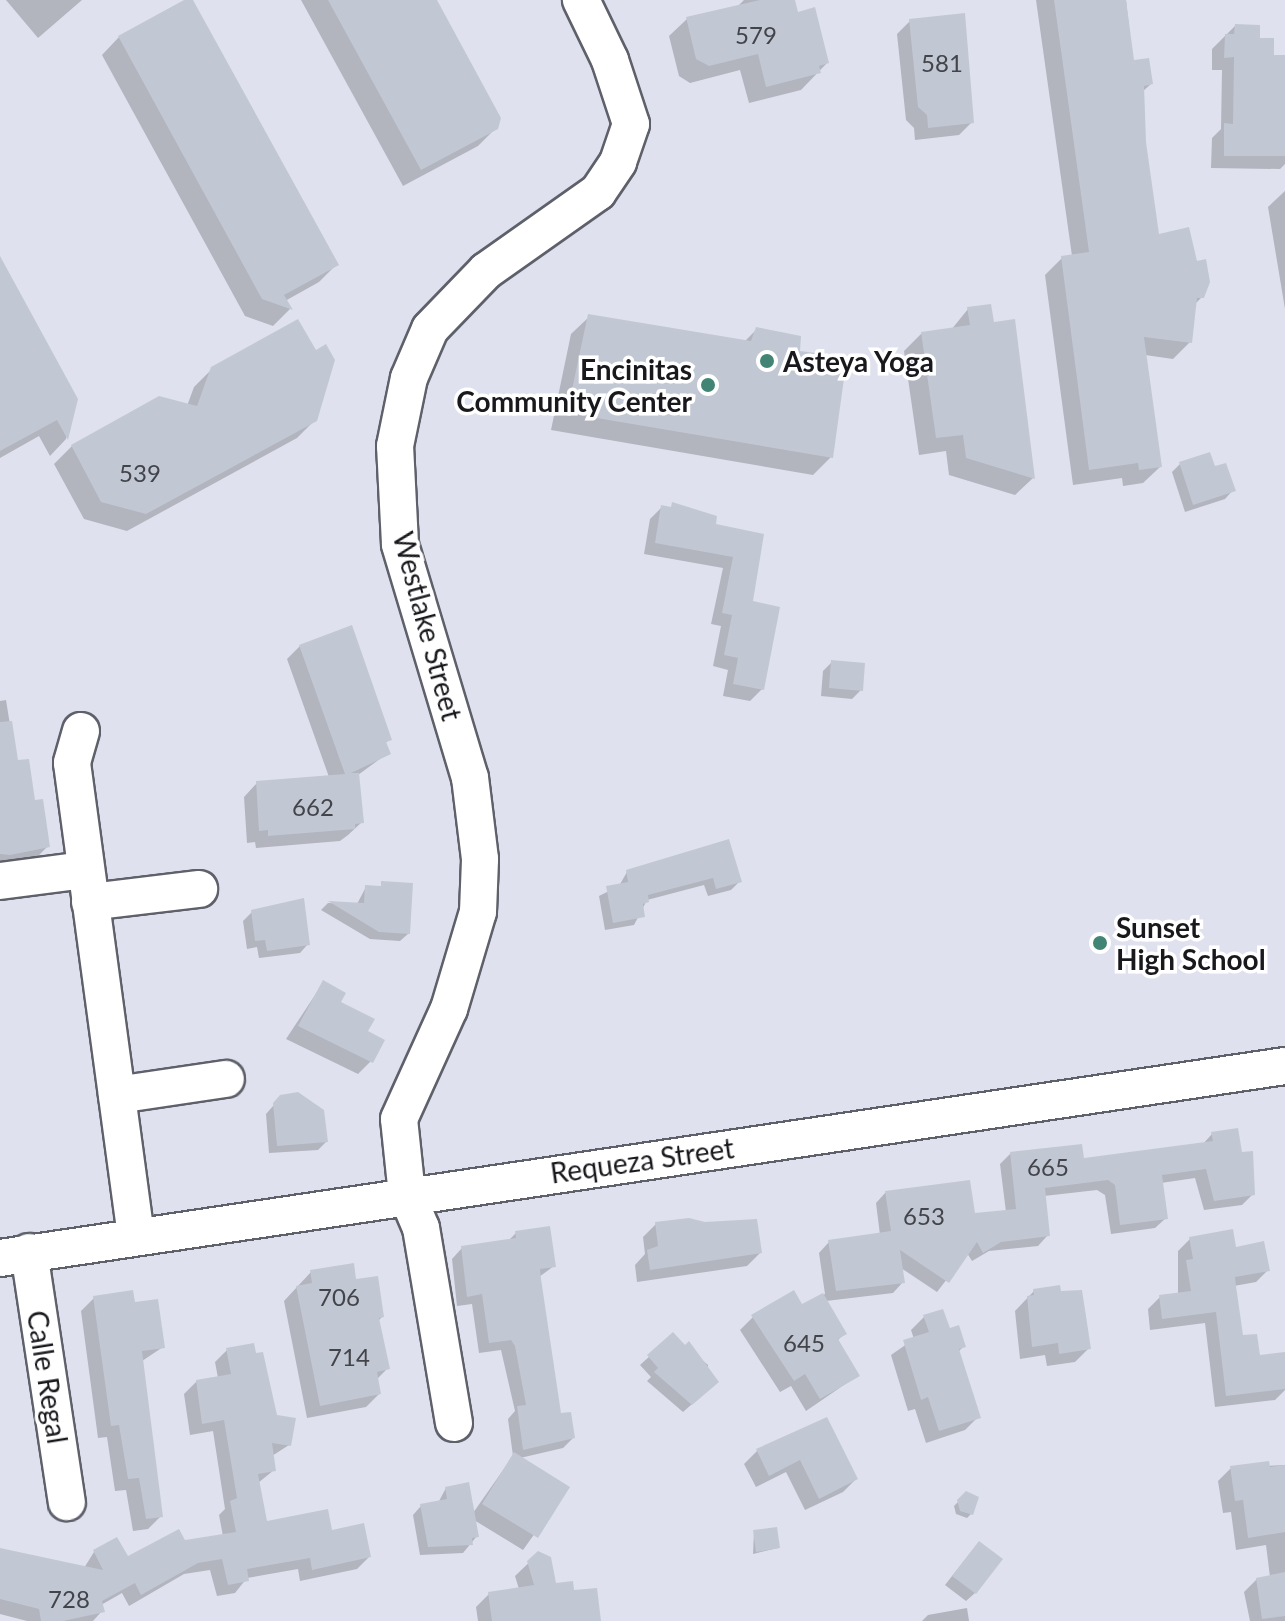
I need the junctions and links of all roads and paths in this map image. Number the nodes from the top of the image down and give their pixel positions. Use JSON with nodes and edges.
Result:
{"nodes":[{"id":1,"x":581,"y":0,"type":"edge"},
{"id":2,"x":81,"y":731,"type":"dead end"},
{"id":3,"x":0,"y":881,"type":"edge"},
{"id":4,"x":88,"y":886,"type":"junction"},
{"id":5,"x":199,"y":889,"type":"dead end"},
{"id":6,"x":1285,"y":1066,"type":"edge"},
{"id":7,"x":226,"y":1079,"type":"dead end"},
{"id":8,"x":117,"y":1095,"type":"junction"},
{"id":9,"x":407,"y":1195,"type":"junction"},
{"id":10,"x":136,"y":1236,"type":"junction"},
{"id":11,"x":15,"y":1255,"type":"edge"},
{"id":12,"x":454,"y":1423,"type":"dead end"},
{"id":13,"x":67,"y":1502,"type":"dead end"}],
"edges":[{"from":1,"to":9,"type":"street","name":"Westlake Street"},
{"from":2,"to":4,"type":"street"},
{"from":3,"to":4,"type":"street"},
{"from":4,"to":5,"type":"street"},
{"from":4,"to":8,"type":"street"},
{"from":6,"to":9,"type":"street","name":"Requeza Street"},
{"from":7,"to":8,"type":"street"},
{"from":8,"to":10,"type":"street"},
{"from":9,"to":10,"type":"street","name":"Requeza Street"},
{"from":9,"to":12,"type":"street","name":"Westlake Street"},
{"from":10,"to":11,"type":"street","name":"Requeza Street"},
{"from":11,"to":13,"type":"street","name":"Calle Regal"}]}
